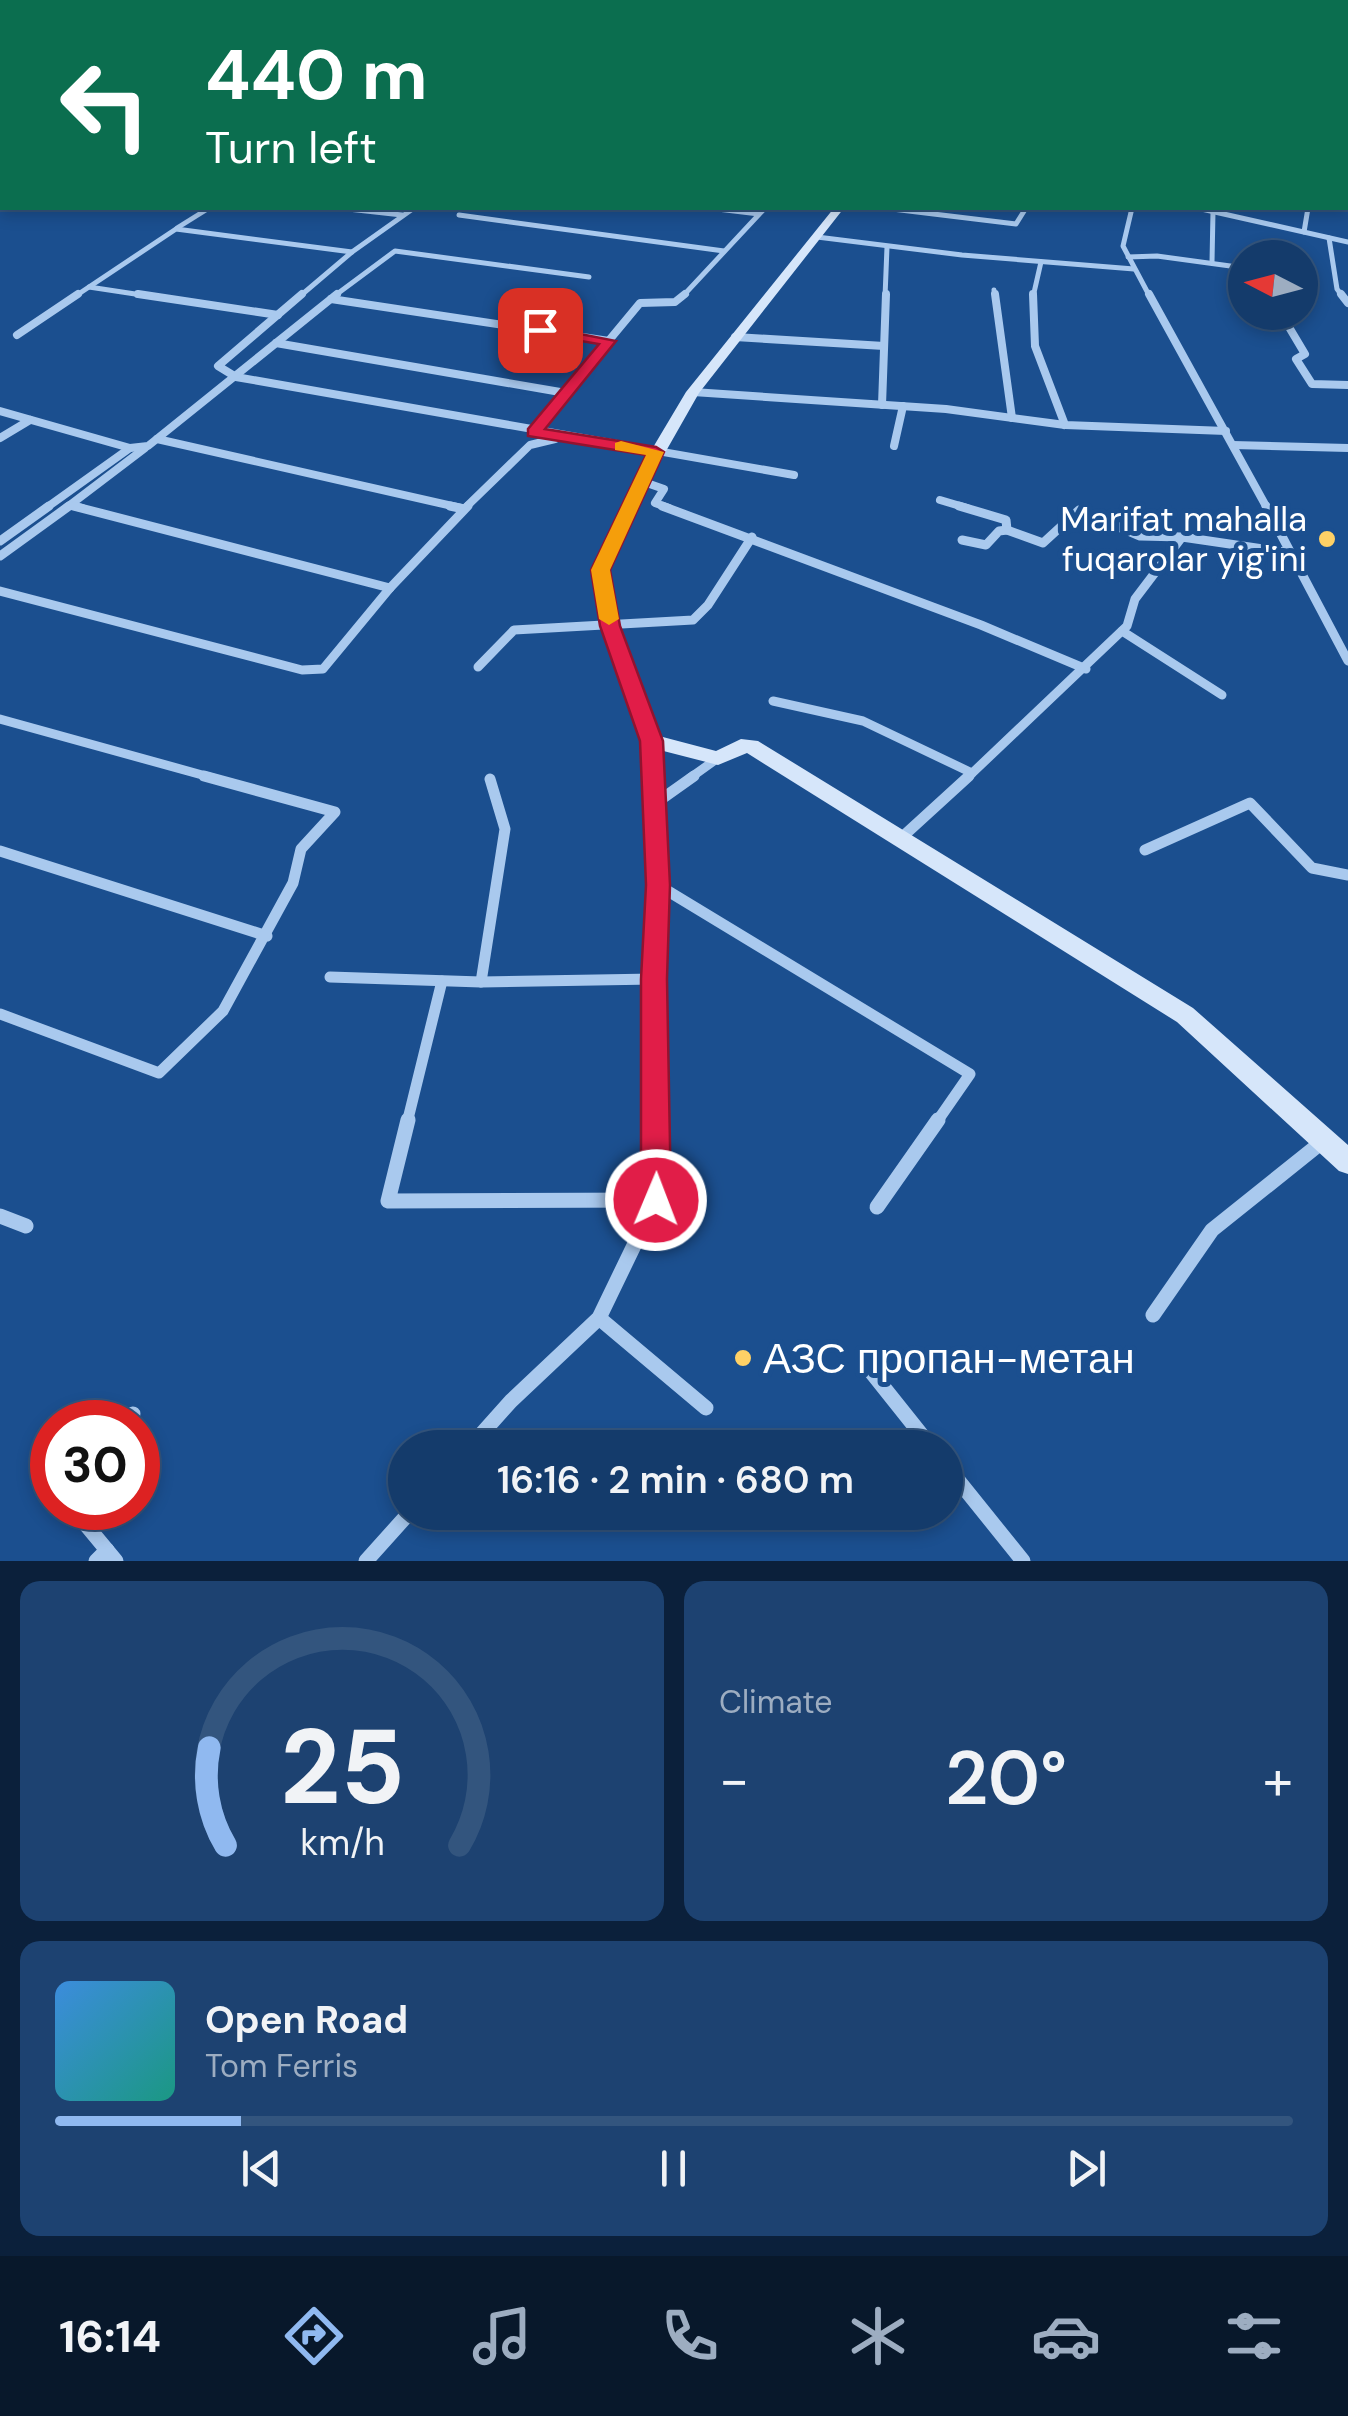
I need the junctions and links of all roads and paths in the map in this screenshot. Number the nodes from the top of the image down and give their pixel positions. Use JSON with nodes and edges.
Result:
{"nodes":[{"id":1,"x":205,"y":210,"type":"edge"},
{"id":2,"x":356,"y":210,"type":"edge"},
{"id":3,"x":411,"y":210,"type":"edge"},
{"id":4,"x":762,"y":210,"type":"edge"},
{"id":5,"x":837,"y":210,"type":"edge"},
{"id":6,"x":900,"y":210,"type":"edge"},
{"id":7,"x":1025,"y":210,"type":"edge"},
{"id":8,"x":1132,"y":210,"type":"edge"},
{"id":9,"x":1205,"y":210,"type":"edge"},
{"id":10,"x":1308,"y":210,"type":"edge"},
{"id":11,"x":1213,"y":212,"type":"junction"},
{"id":12,"x":459,"y":215,"type":"dead end"},
{"id":13,"x":402,"y":216,"type":"junction"},
{"id":14,"x":176,"y":228,"type":"junction"},
{"id":15,"x":1304,"y":232,"type":"junction"},
{"id":16,"x":817,"y":237,"type":"junction"},
{"id":17,"x":1330,"y":238,"type":"junction"},
{"id":18,"x":1348,"y":242,"type":"edge"},
{"id":19,"x":887,"y":247,"type":"junction"},
{"id":20,"x":724,"y":251,"type":"junction"},
{"id":21,"x":352,"y":252,"type":"junction"},
{"id":22,"x":1128,"y":257,"type":"junction"},
{"id":23,"x":1041,"y":262,"type":"junction"},
{"id":24,"x":1212,"y":262,"type":"junction"},
{"id":25,"x":1228,"y":265,"type":"edge"},
{"id":26,"x":1134,"y":268,"type":"junction"},
{"id":27,"x":589,"y":277,"type":"dead end"},
{"id":28,"x":89,"y":286,"type":"junction"},
{"id":29,"x":994,"y":290,"type":"dead end"},
{"id":30,"x":331,"y":298,"type":"junction"},
{"id":31,"x":1348,"y":304,"type":"edge"},
{"id":32,"x":278,"y":315,"type":"junction"},
{"id":33,"x":1291,"y":330,"type":"edge"},
{"id":34,"x":17,"y":335,"type":"dead end"},
{"id":35,"x":734,"y":337,"type":"junction"},
{"id":36,"x":609,"y":341,"type":"junction"},
{"id":37,"x":276,"y":343,"type":"junction"},
{"id":38,"x":884,"y":346,"type":"junction"},
{"id":39,"x":236,"y":377,"type":"junction"},
{"id":40,"x":1348,"y":385,"type":"edge"},
{"id":41,"x":693,"y":392,"type":"junction"},
{"id":42,"x":566,"y":393,"type":"junction"},
{"id":43,"x":882,"y":405,"type":"junction"},
{"id":44,"x":903,"y":406,"type":"junction"},
{"id":45,"x":0,"y":412,"type":"edge"},
{"id":46,"x":1012,"y":418,"type":"junction"},
{"id":47,"x":30,"y":420,"type":"junction"},
{"id":48,"x":1065,"y":426,"type":"junction"},
{"id":49,"x":1226,"y":430,"type":"junction"},
{"id":50,"x":534,"y":432,"type":"junction"},
{"id":51,"x":561,"y":437,"type":"junction"},
{"id":52,"x":0,"y":438,"type":"edge"},
{"id":53,"x":157,"y":438,"type":"junction"},
{"id":54,"x":1233,"y":445,"type":"junction"},
{"id":55,"x":148,"y":446,"type":"junction"},
{"id":56,"x":894,"y":446,"type":"dead end"},
{"id":57,"x":130,"y":448,"type":"junction"},
{"id":58,"x":1348,"y":448,"type":"edge"},
{"id":59,"x":656,"y":452,"type":"junction"},
{"id":60,"x":794,"y":475,"type":"dead end"},
{"id":61,"x":640,"y":481,"type":"junction"},
{"id":62,"x":940,"y":500,"type":"dead end"},
{"id":63,"x":70,"y":504,"type":"junction"},
{"id":64,"x":464,"y":509,"type":"junction"},
{"id":65,"x":1008,"y":530,"type":"junction"},
{"id":66,"x":1182,"y":536,"type":"junction"},
{"id":67,"x":752,"y":537,"type":"junction"},
{"id":68,"x":962,"y":540,"type":"dead end"},
{"id":69,"x":0,"y":541,"type":"edge"},
{"id":70,"x":1291,"y":553,"type":"junction"},
{"id":71,"x":0,"y":556,"type":"edge"},
{"id":72,"x":390,"y":588,"type":"junction"},
{"id":73,"x":0,"y":592,"type":"edge"},
{"id":74,"x":610,"y":626,"type":"junction"},
{"id":75,"x":1122,"y":630,"type":"junction"},
{"id":76,"x":1348,"y":661,"type":"edge"},
{"id":77,"x":478,"y":667,"type":"dead end"},
{"id":78,"x":1086,"y":669,"type":"junction"},
{"id":79,"x":1222,"y":695,"type":"dead end"},
{"id":80,"x":773,"y":701,"type":"dead end"},
{"id":81,"x":0,"y":719,"type":"edge"},
{"id":82,"x":652,"y":741,"type":"junction"},
{"id":83,"x":718,"y":758,"type":"junction"},
{"id":84,"x":972,"y":773,"type":"junction"},
{"id":85,"x":490,"y":779,"type":"dead end"},
{"id":86,"x":656,"y":803,"type":"junction"},
{"id":87,"x":899,"y":840,"type":"junction"},
{"id":88,"x":1145,"y":850,"type":"dead end"},
{"id":89,"x":0,"y":851,"type":"edge"},
{"id":90,"x":1348,"y":875,"type":"edge"},
{"id":91,"x":658,"y":885,"type":"junction"},
{"id":92,"x":267,"y":936,"type":"junction"},
{"id":93,"x":330,"y":977,"type":"dead end"},
{"id":94,"x":654,"y":979,"type":"junction"},
{"id":95,"x":442,"y":981,"type":"junction"},
{"id":96,"x":481,"y":982,"type":"junction"},
{"id":97,"x":0,"y":1014,"type":"edge"},
{"id":98,"x":1324,"y":1140,"type":"junction"},
{"id":99,"x":1348,"y":1162,"type":"edge"},
{"id":100,"x":656,"y":1200,"type":"junction"},
{"id":101,"x":877,"y":1206,"type":"dead end"},
{"id":102,"x":0,"y":1216,"type":"edge"},
{"id":103,"x":26,"y":1226,"type":"dead end"},
{"id":104,"x":1153,"y":1315,"type":"dead end"},
{"id":105,"x":599,"y":1318,"type":"junction"},
{"id":106,"x":865,"y":1364,"type":"dead end"},
{"id":107,"x":706,"y":1408,"type":"dead end"},
{"id":108,"x":485,"y":1430,"type":"edge"},
{"id":109,"x":918,"y":1430,"type":"edge"},
{"id":110,"x":963,"y":1486,"type":"edge"},
{"id":111,"x":87,"y":1530,"type":"edge"},
{"id":112,"x":394,"y":1530,"type":"edge"},
{"id":113,"x":106,"y":1557,"type":"edge"},
{"id":114,"x":366,"y":1561,"type":"edge"},
{"id":115,"x":1023,"y":1561,"type":"edge"}],
"edges":[{"from":1,"to":14,"type":"street"},
{"from":2,"to":13,"type":"street"},
{"from":3,"to":13,"type":"street"},
{"from":4,"to":20,"type":"street"},
{"from":5,"to":16,"type":"street"},
{"from":6,"to":7,"type":"street"},
{"from":8,"to":22,"type":"street"},
{"from":9,"to":11,"type":"street"},
{"from":10,"to":15,"type":"street"},
{"from":11,"to":15,"type":"street"},
{"from":11,"to":24,"type":"street"},
{"from":12,"to":20,"type":"street"},
{"from":13,"to":21,"type":"street"},
{"from":14,"to":21,"type":"street"},
{"from":14,"to":28,"type":"street"},
{"from":15,"to":17,"type":"street"},
{"from":16,"to":19,"type":"street"},
{"from":16,"to":35,"type":"street"},
{"from":17,"to":18,"type":"street"},
{"from":17,"to":31,"type":"street"},
{"from":19,"to":23,"type":"street"},
{"from":19,"to":38,"type":"street"},
{"from":20,"to":36,"type":"street"},
{"from":21,"to":32,"type":"street"},
{"from":22,"to":24,"type":"street"},
{"from":22,"to":26,"type":"street"},
{"from":23,"to":26,"type":"street"},
{"from":23,"to":48,"type":"street"},
{"from":24,"to":25,"type":"street"},
{"from":26,"to":49,"type":"street"},
{"from":27,"to":30,"type":"street"},
{"from":28,"to":32,"type":"street"},
{"from":28,"to":34,"type":"street"},
{"from":29,"to":46,"type":"street"},
{"from":30,"to":36,"type":"street"},
{"from":30,"to":37,"type":"street"},
{"from":32,"to":39,"type":"street"},
{"from":33,"to":40,"type":"street"},
{"from":35,"to":38,"type":"street"},
{"from":35,"to":41,"type":"street"},
{"from":36,"to":42,"type":"street"},
{"from":37,"to":39,"type":"street"},
{"from":37,"to":42,"type":"street"},
{"from":38,"to":43,"type":"street"},
{"from":39,"to":50,"type":"street"},
{"from":39,"to":53,"type":"street"},
{"from":41,"to":43,"type":"street"},
{"from":41,"to":59,"type":"street"},
{"from":42,"to":50,"type":"street"},
{"from":43,"to":44,"type":"street"},
{"from":44,"to":46,"type":"street"},
{"from":44,"to":56,"type":"street"},
{"from":45,"to":47,"type":"street"},
{"from":46,"to":48,"type":"street"},
{"from":47,"to":52,"type":"street"},
{"from":47,"to":57,"type":"street"},
{"from":48,"to":49,"type":"street"},
{"from":49,"to":54,"type":"street"},
{"from":50,"to":51,"type":"street"},
{"from":51,"to":59,"type":"street"},
{"from":51,"to":64,"type":"street"},
{"from":53,"to":55,"type":"street"},
{"from":53,"to":64,"type":"street"},
{"from":54,"to":58,"type":"street"},
{"from":54,"to":70,"type":"street"},
{"from":55,"to":57,"type":"street"},
{"from":55,"to":63,"type":"street"},
{"from":57,"to":69,"type":"street"},
{"from":59,"to":60,"type":"street"},
{"from":59,"to":61,"type":"street"},
{"from":61,"to":67,"type":"street"},
{"from":61,"to":74,"type":"street"},
{"from":62,"to":65,"type":"street"},
{"from":63,"to":71,"type":"street"},
{"from":63,"to":72,"type":"street"},
{"from":64,"to":72,"type":"street"},
{"from":65,"to":66,"type":"street"},
{"from":65,"to":68,"type":"street"},
{"from":66,"to":70,"type":"street"},
{"from":66,"to":75,"type":"street"},
{"from":67,"to":74,"type":"street"},
{"from":67,"to":78,"type":"street"},
{"from":70,"to":76,"type":"street"},
{"from":72,"to":73,"type":"street"},
{"from":74,"to":77,"type":"street"},
{"from":74,"to":82,"type":"street"},
{"from":75,"to":78,"type":"street"},
{"from":75,"to":79,"type":"street"},
{"from":78,"to":84,"type":"street"},
{"from":80,"to":84,"type":"street"},
{"from":81,"to":92,"type":"street"},
{"from":82,"to":83,"type":"street"},
{"from":82,"to":86,"type":"street"},
{"from":83,"to":86,"type":"street"},
{"from":83,"to":87,"type":"street"},
{"from":84,"to":87,"type":"street"},
{"from":85,"to":96,"type":"street"},
{"from":86,"to":91,"type":"street"},
{"from":87,"to":98,"type":"street"},
{"from":88,"to":90,"type":"street"},
{"from":89,"to":92,"type":"street"},
{"from":91,"to":94,"type":"street"},
{"from":91,"to":101,"type":"street"},
{"from":92,"to":97,"type":"street"},
{"from":93,"to":95,"type":"street"},
{"from":94,"to":96,"type":"street"},
{"from":94,"to":100,"type":"street"},
{"from":95,"to":96,"type":"street"},
{"from":95,"to":100,"type":"street"},
{"from":98,"to":99,"type":"street"},
{"from":98,"to":104,"type":"street"},
{"from":100,"to":105,"type":"street"},
{"from":102,"to":103,"type":"street"},
{"from":105,"to":107,"type":"street"},
{"from":105,"to":108,"type":"street"},
{"from":106,"to":109,"type":"street"},
{"from":110,"to":115,"type":"street"},
{"from":111,"to":113,"type":"street"},
{"from":112,"to":114,"type":"street"}]}
